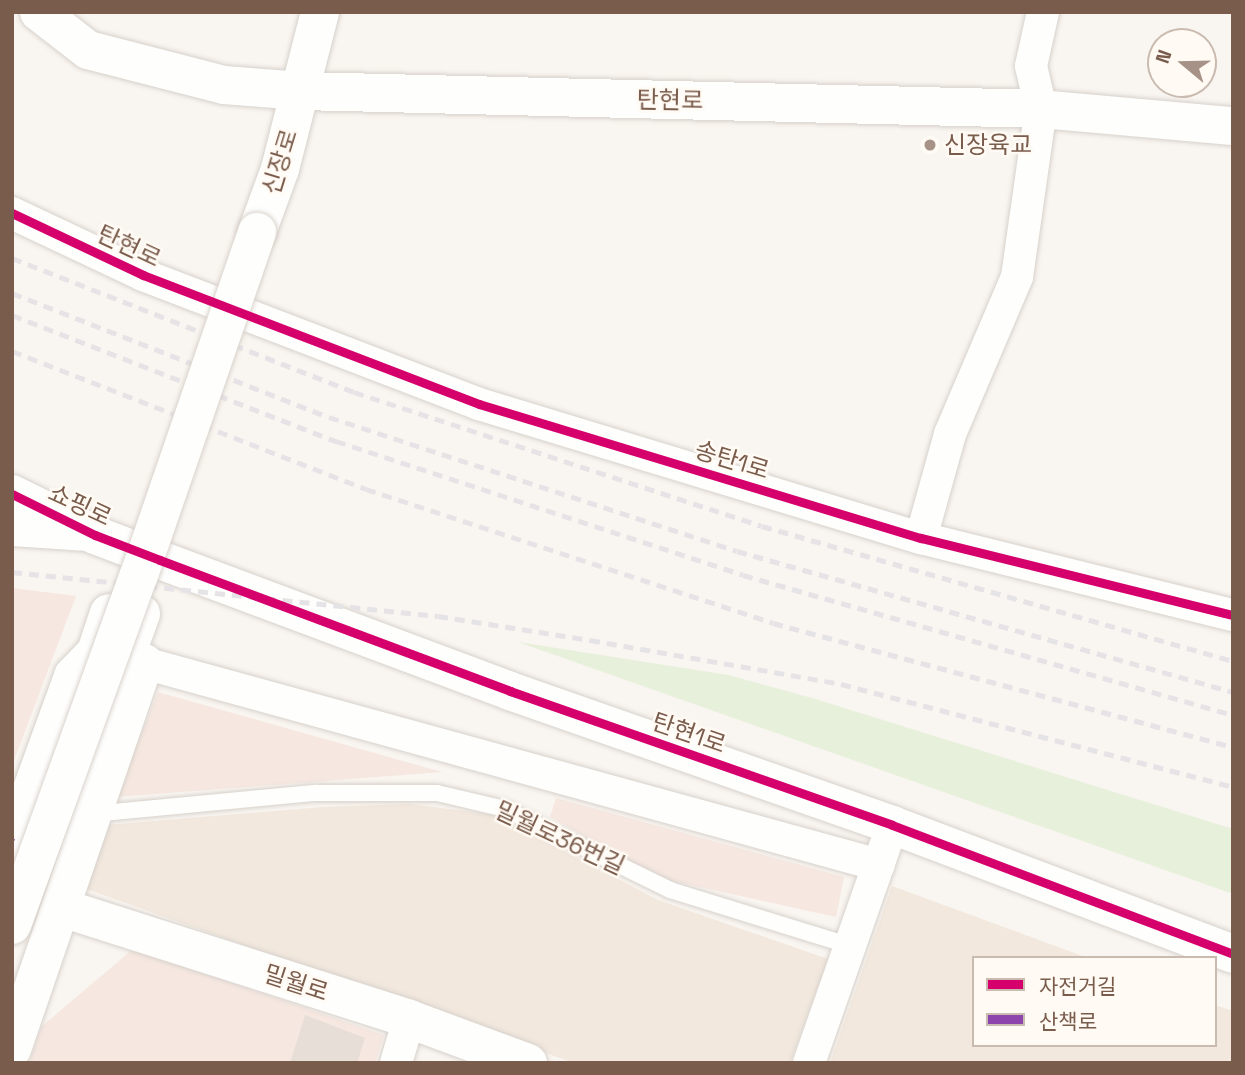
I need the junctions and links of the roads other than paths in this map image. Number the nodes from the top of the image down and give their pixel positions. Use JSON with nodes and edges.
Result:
{"nodes":[{"id":1,"x":39,"y":12,"type":"edge"},
{"id":2,"x":320,"y":12,"type":"edge"},
{"id":3,"x":1043,"y":12,"type":"edge"},
{"id":4,"x":301,"y":91,"type":"junction"},
{"id":5,"x":1041,"y":109,"type":"junction"},
{"id":6,"x":1233,"y":126,"type":"edge"},
{"id":7,"x":12,"y":213,"type":"edge"},
{"id":8,"x":231,"y":309,"type":"joint"},
{"id":9,"x":12,"y":494,"type":"edge"},
{"id":10,"x":12,"y":530,"type":"edge"},
{"id":11,"x":95,"y":535,"type":"junction"},
{"id":12,"x":921,"y":538,"type":"junction"},
{"id":13,"x":146,"y":554,"type":"junction"},
{"id":14,"x":1233,"y":615,"type":"edge"},
{"id":15,"x":144,"y":663,"type":"junction"},
{"id":16,"x":90,"y":814,"type":"junction"},
{"id":17,"x":892,"y":825,"type":"junction"},
{"id":18,"x":13,"y":842,"type":"edge"},
{"id":19,"x":879,"y":865,"type":"junction"},
{"id":20,"x":62,"y":908,"type":"junction"},
{"id":21,"x":12,"y":925,"type":"edge"},
{"id":22,"x":850,"y":946,"type":"junction"},
{"id":23,"x":1233,"y":954,"type":"edge"},
{"id":24,"x":409,"y":1018,"type":"junction"},
{"id":25,"x":12,"y":1049,"type":"edge"},
{"id":26,"x":396,"y":1063,"type":"edge"},
{"id":27,"x":528,"y":1063,"type":"edge"},
{"id":28,"x":809,"y":1063,"type":"edge"}],
"edges":[{"from":1,"to":4,"type":"street","name":"탄현로"},
{"from":2,"to":4,"type":"street","name":"신장로"},
{"from":3,"to":5,"type":"street"},
{"from":4,"to":5,"type":"street","name":"탄현로"},
{"from":4,"to":21,"type":"street","name":"신장로","bridge":true},
{"from":5,"to":6,"type":"street","name":"탄현로"},
{"from":5,"to":12,"type":"street"},
{"from":7,"to":8,"type":"street","name":"탄현로"},
{"from":8,"to":12,"type":"street","name":"송탄1로"},
{"from":9,"to":11,"type":"street","name":"쇼핑로"},
{"from":10,"to":11,"type":"street","name":"쇼핑로"},
{"from":11,"to":13,"type":"street","name":"쇼핑로"},
{"from":12,"to":14,"type":"street","name":"송탄1로"},
{"from":13,"to":15,"type":"street"},
{"from":13,"to":17,"type":"street","name":"탄현1로"},
{"from":13,"to":18,"type":"street"},
{"from":15,"to":16,"type":"street"},
{"from":15,"to":19,"type":"street"},
{"from":16,"to":20,"type":"street"},
{"from":16,"to":22,"type":"lane","name":"밀월로36번길"},
{"from":17,"to":19,"type":"street"},
{"from":17,"to":23,"type":"street","name":"탄현1로"},
{"from":19,"to":22,"type":"street"},
{"from":20,"to":24,"type":"street","name":"밀월로"},
{"from":20,"to":25,"type":"street"},
{"from":22,"to":28,"type":"street"},
{"from":24,"to":26,"type":"street"},
{"from":24,"to":27,"type":"street","name":"밀월로"}]}
